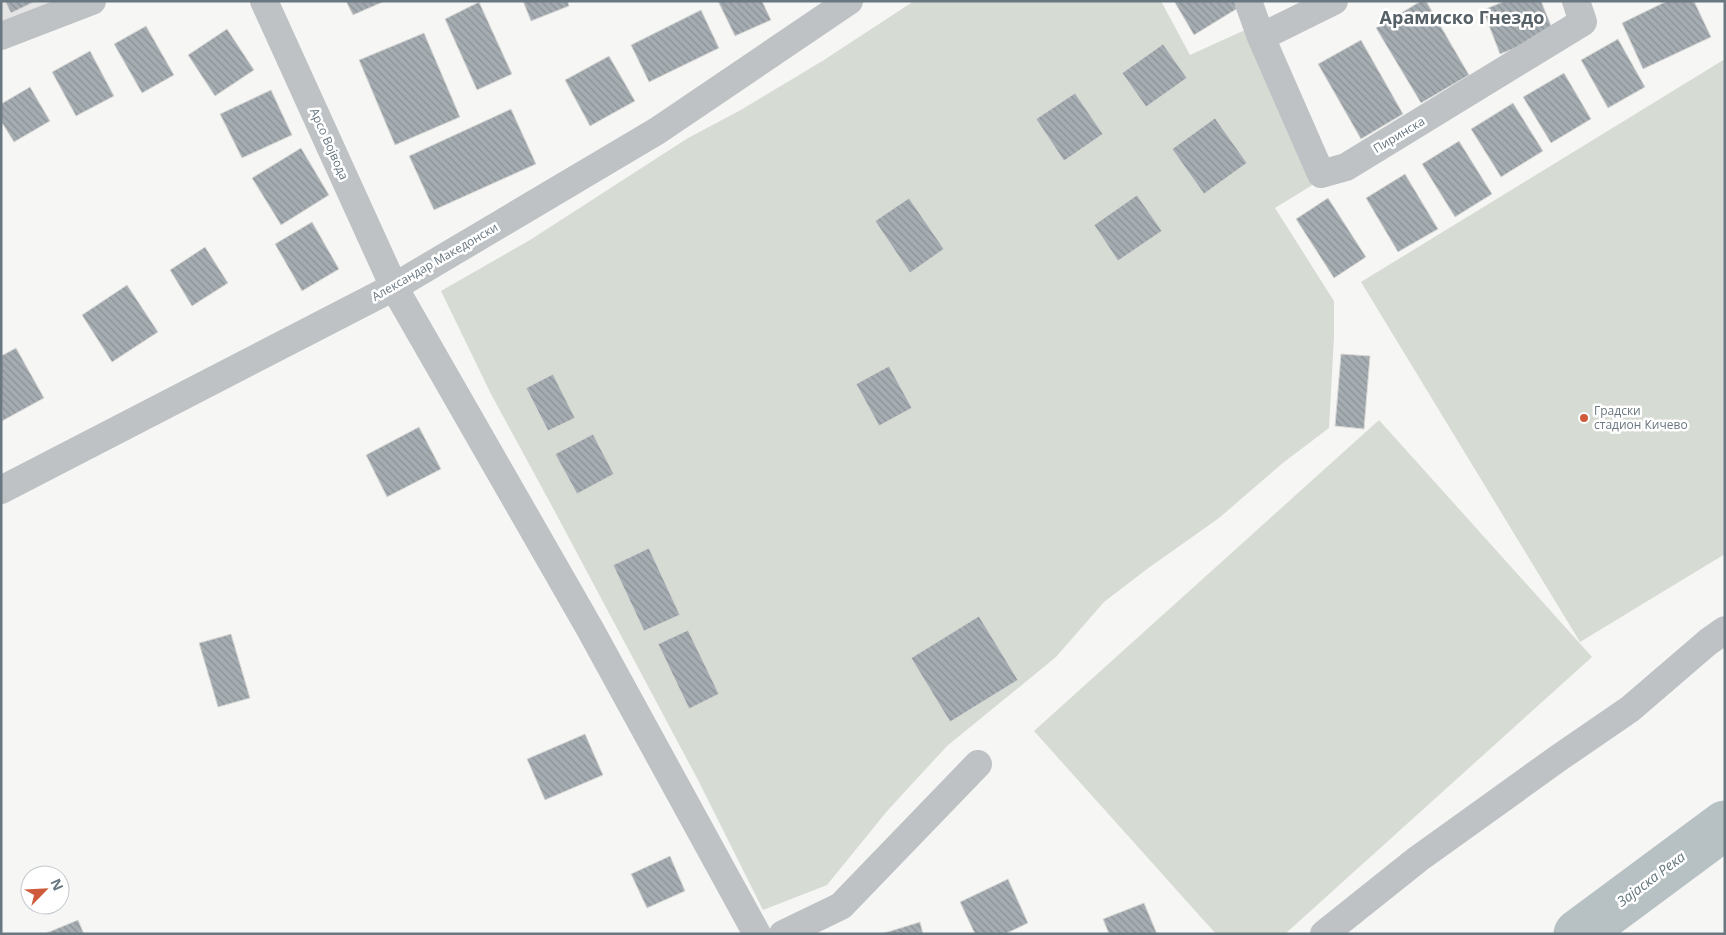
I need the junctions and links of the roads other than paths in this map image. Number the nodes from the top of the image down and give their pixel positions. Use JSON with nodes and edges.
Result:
{"nodes":[{"id":1,"x":92,"y":1,"type":"edge"},
{"id":2,"x":264,"y":1,"type":"edge"},
{"id":3,"x":849,"y":1,"type":"edge"},
{"id":4,"x":1248,"y":1,"type":"edge"},
{"id":5,"x":1334,"y":1,"type":"edge"},
{"id":6,"x":1576,"y":1,"type":"edge"},
{"id":7,"x":1,"y":36,"type":"edge"},
{"id":8,"x":1261,"y":36,"type":"junction"},
{"id":9,"x":394,"y":287,"type":"junction"},
{"id":10,"x":1,"y":490,"type":"edge"},
{"id":11,"x":1725,"y":630,"type":"edge"},
{"id":12,"x":978,"y":764,"type":"dead end"},
{"id":13,"x":758,"y":934,"type":"edge"},
{"id":14,"x":783,"y":934,"type":"edge"},
{"id":15,"x":1324,"y":934,"type":"edge"}],
"edges":[{"from":1,"to":7,"type":"street"},
{"from":2,"to":9,"type":"street","name":"Арсо Војвода"},
{"from":3,"to":9,"type":"street","name":"Александар Македонски"},
{"from":4,"to":8,"type":"street","name":"Пиринска"},
{"from":5,"to":8,"type":"street"},
{"from":6,"to":8,"type":"street","name":"Пиринска"},
{"from":9,"to":10,"type":"street","name":"Александар Македонски"},
{"from":9,"to":13,"type":"street","name":"Арсо Војвода"},
{"from":11,"to":15,"type":"street"},
{"from":12,"to":14,"type":"street"}]}
